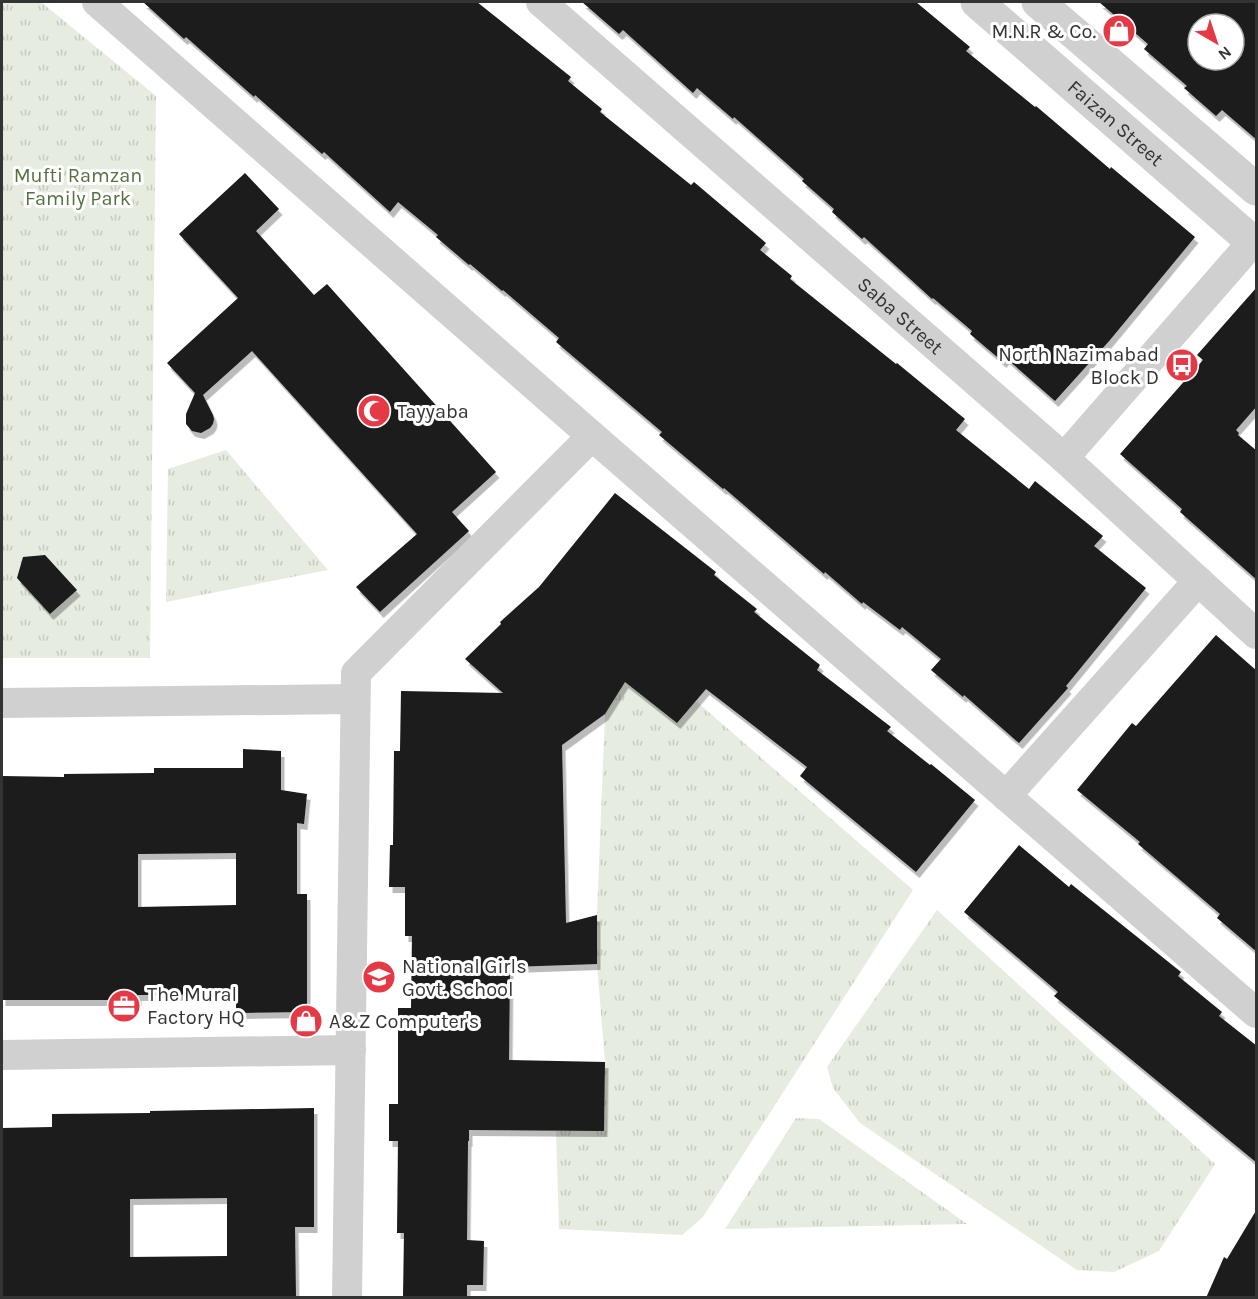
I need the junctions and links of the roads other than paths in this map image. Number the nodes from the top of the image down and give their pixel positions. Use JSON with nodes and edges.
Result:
{"nodes":[{"id":1,"x":97,"y":2,"type":"edge"},
{"id":2,"x":541,"y":2,"type":"edge"},
{"id":3,"x":977,"y":2,"type":"edge"},
{"id":4,"x":1038,"y":2,"type":"edge"},
{"id":5,"x":1257,"y":189,"type":"edge"},
{"id":6,"x":1255,"y":242,"type":"edge"},
{"id":7,"x":592,"y":436,"type":"junction"},
{"id":8,"x":1064,"y":458,"type":"junction"},
{"id":9,"x":1198,"y":581,"type":"junction"},
{"id":10,"x":1257,"y":634,"type":"edge"},
{"id":11,"x":355,"y":699,"type":"junction"},
{"id":12,"x":2,"y":703,"type":"edge"},
{"id":13,"x":1006,"y":796,"type":"junction"},
{"id":14,"x":1257,"y":1013,"type":"edge"},
{"id":15,"x":351,"y":1050,"type":"junction"},
{"id":16,"x":2,"y":1055,"type":"edge"},
{"id":17,"x":346,"y":1298,"type":"edge"}],
"edges":[{"from":1,"to":7,"type":"street"},
{"from":2,"to":8,"type":"street","name":"Saba Street"},
{"from":3,"to":6,"type":"street","name":"Faizan Street"},
{"from":4,"to":5,"type":"street","name":"Faizan Street"},
{"from":6,"to":8,"type":"street"},
{"from":7,"to":11,"type":"street"},
{"from":7,"to":13,"type":"street"},
{"from":8,"to":9,"type":"street","name":"Saba Street"},
{"from":9,"to":10,"type":"street","name":"Saba Street"},
{"from":9,"to":13,"type":"street"},
{"from":11,"to":12,"type":"street"},
{"from":11,"to":15,"type":"street"},
{"from":13,"to":14,"type":"street"},
{"from":15,"to":16,"type":"street"},
{"from":15,"to":17,"type":"street"}]}
